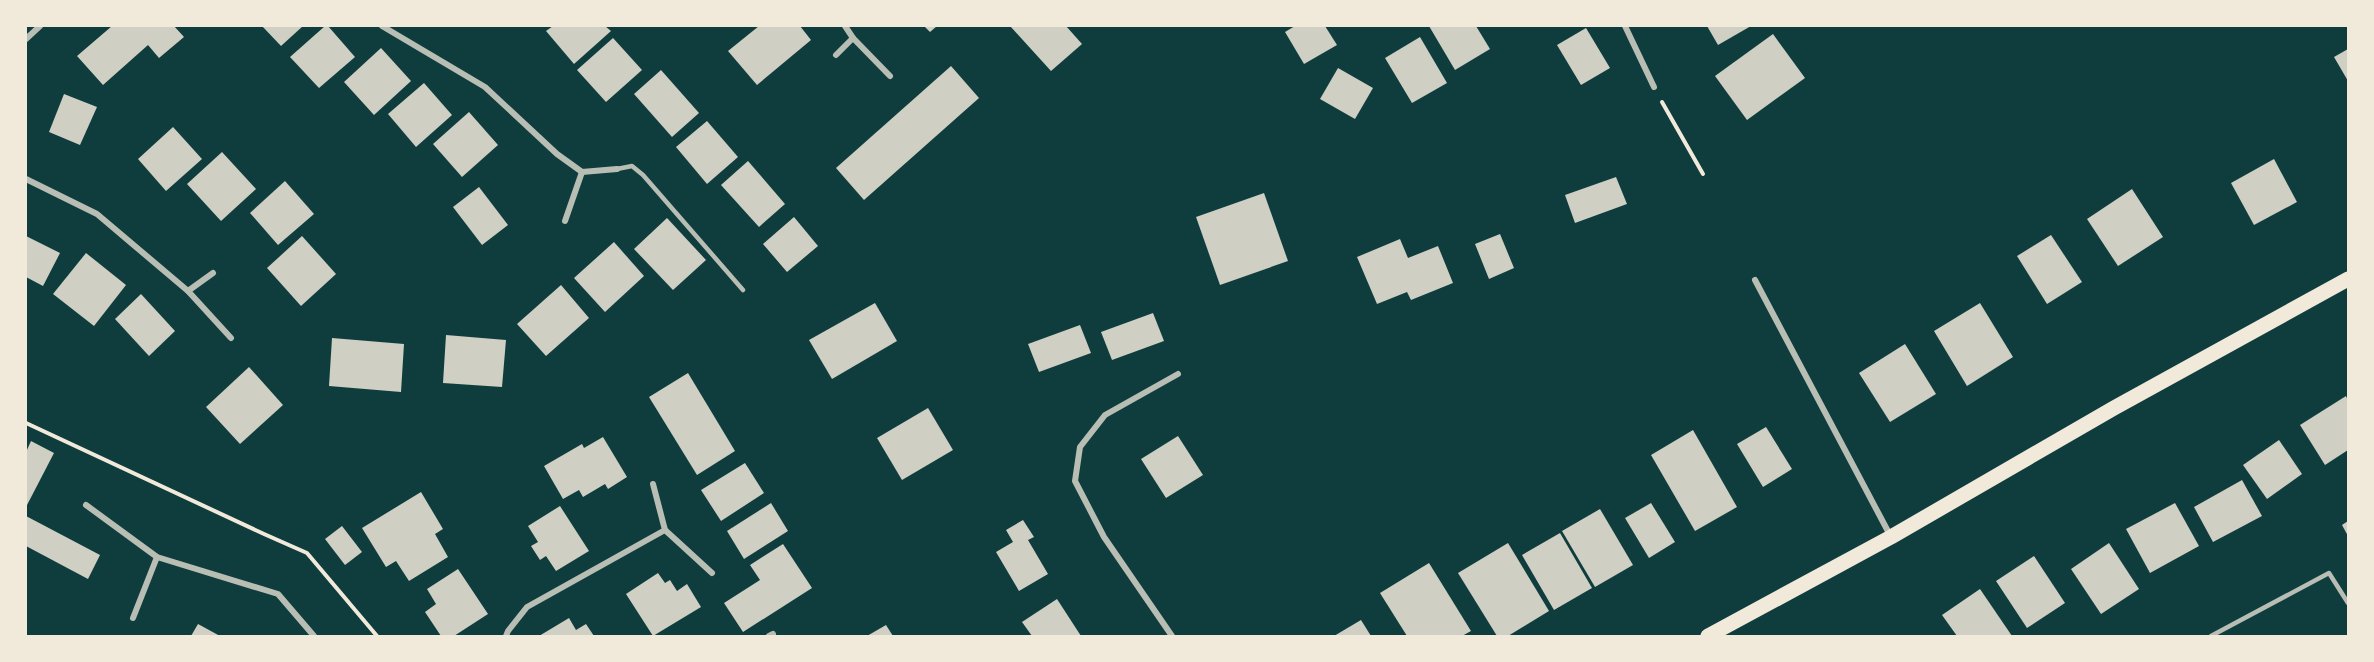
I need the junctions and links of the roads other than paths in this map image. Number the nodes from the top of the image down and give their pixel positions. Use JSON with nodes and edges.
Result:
{"nodes":[{"id":1,"x":40,"y":26,"type":"edge"},
{"id":2,"x":382,"y":26,"type":"edge"},
{"id":3,"x":845,"y":26,"type":"edge"},
{"id":4,"x":1624,"y":26,"type":"edge"},
{"id":5,"x":853,"y":38,"type":"junction"},
{"id":6,"x":26,"y":39,"type":"edge"},
{"id":7,"x":836,"y":55,"type":"dead end"},
{"id":8,"x":890,"y":75,"type":"dead end"},
{"id":9,"x":1654,"y":87,"type":"road end"},
{"id":10,"x":617,"y":169,"type":"joint"},
{"id":11,"x":582,"y":172,"type":"junction"},
{"id":12,"x":26,"y":179,"type":"edge"},
{"id":13,"x":565,"y":221,"type":"dead end"},
{"id":14,"x":213,"y":273,"type":"dead end"},
{"id":15,"x":2349,"y":279,"type":"edge"},
{"id":16,"x":1755,"y":280,"type":"dead end"},
{"id":17,"x":743,"y":290,"type":"dead end"},
{"id":18,"x":188,"y":291,"type":"junction"},
{"id":19,"x":231,"y":338,"type":"dead end"},
{"id":20,"x":1178,"y":374,"type":"dead end"},
{"id":21,"x":653,"y":484,"type":"dead end"},
{"id":22,"x":86,"y":505,"type":"dead end"},
{"id":23,"x":665,"y":530,"type":"junction"},
{"id":24,"x":1891,"y":537,"type":"junction"},
{"id":25,"x":157,"y":557,"type":"junction"},
{"id":26,"x":712,"y":573,"type":"dead end"},
{"id":27,"x":2349,"y":603,"type":"edge"},
{"id":28,"x":133,"y":618,"type":"dead end"},
{"id":29,"x":314,"y":636,"type":"edge"},
{"id":30,"x":506,"y":636,"type":"edge"},
{"id":31,"x":1172,"y":636,"type":"edge"},
{"id":32,"x":1708,"y":636,"type":"edge"},
{"id":33,"x":2211,"y":636,"type":"edge"}],
"edges":[{"from":1,"to":6,"type":"street"},
{"from":2,"to":11,"type":"street"},
{"from":3,"to":5,"type":"street"},
{"from":4,"to":9,"type":"street"},
{"from":5,"to":7,"type":"street"},
{"from":5,"to":8,"type":"street"},
{"from":10,"to":11,"type":"street"},
{"from":10,"to":17,"type":"lane"},
{"from":11,"to":13,"type":"street"},
{"from":12,"to":18,"type":"street"},
{"from":14,"to":18,"type":"street"},
{"from":15,"to":24,"type":"main road"},
{"from":16,"to":24,"type":"street"},
{"from":18,"to":19,"type":"street"},
{"from":20,"to":31,"type":"street"},
{"from":21,"to":23,"type":"street"},
{"from":22,"to":25,"type":"street"},
{"from":23,"to":26,"type":"street"},
{"from":23,"to":30,"type":"street"},
{"from":24,"to":32,"type":"main road"},
{"from":25,"to":28,"type":"street"},
{"from":25,"to":29,"type":"street"},
{"from":27,"to":33,"type":"lane"}]}
